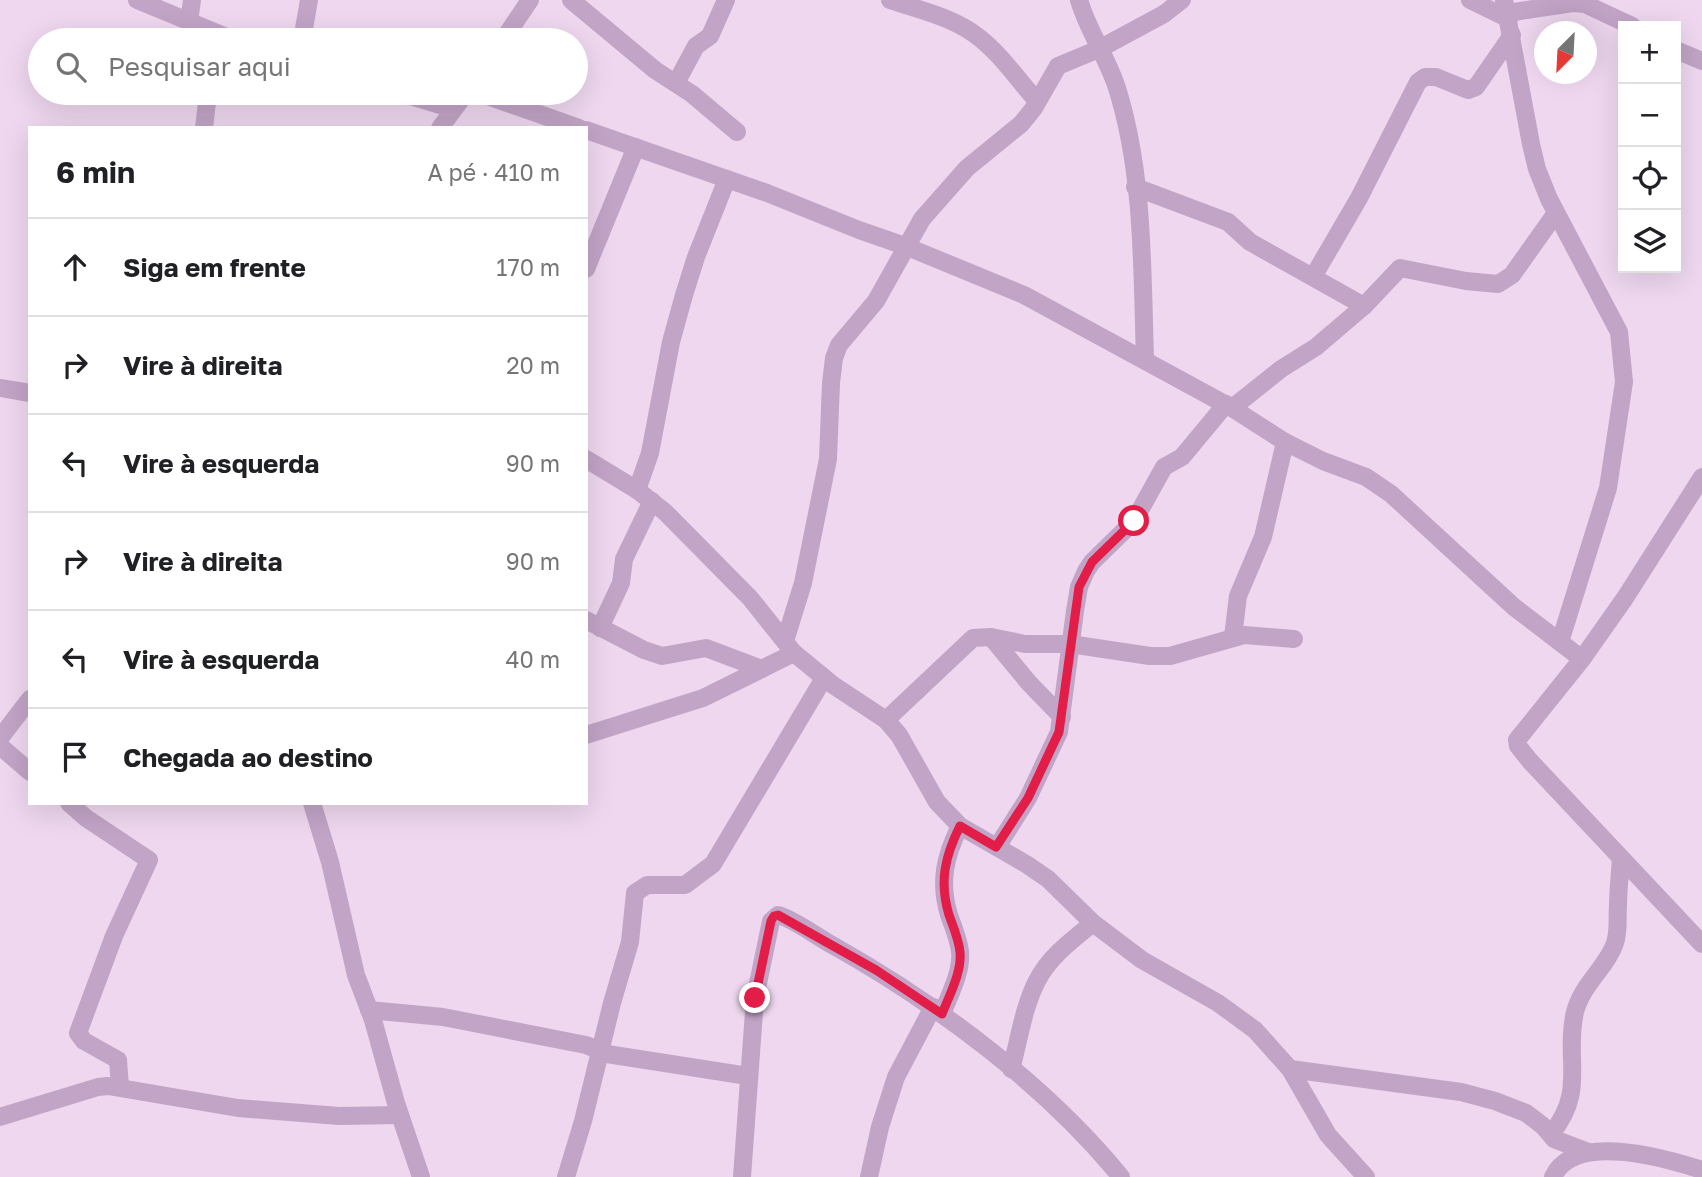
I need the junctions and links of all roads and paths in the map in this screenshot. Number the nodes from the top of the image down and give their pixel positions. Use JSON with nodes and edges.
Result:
{"nodes":[{"id":1,"x":137,"y":0,"type":"edge"},
{"id":2,"x":192,"y":0,"type":"edge"},
{"id":3,"x":309,"y":0,"type":"edge"},
{"id":4,"x":530,"y":0,"type":"edge"},
{"id":5,"x":571,"y":0,"type":"edge"},
{"id":6,"x":726,"y":0,"type":"edge"},
{"id":7,"x":890,"y":0,"type":"edge"},
{"id":8,"x":1079,"y":0,"type":"edge"},
{"id":9,"x":1182,"y":0,"type":"edge"},
{"id":10,"x":1471,"y":0,"type":"edge"},
{"id":11,"x":1508,"y":17,"type":"edge"},
{"id":12,"x":1621,"y":21,"type":"edge"},
{"id":13,"x":189,"y":22,"type":"junction"},
{"id":14,"x":202,"y":28,"type":"edge"},
{"id":15,"x":304,"y":28,"type":"edge"},
{"id":16,"x":511,"y":28,"type":"edge"},
{"id":17,"x":1099,"y":49,"type":"junction"},
{"id":18,"x":1681,"y":52,"type":"edge"},
{"id":19,"x":1702,"y":61,"type":"edge"},
{"id":20,"x":676,"y":83,"type":"junction"},
{"id":21,"x":1037,"y":101,"type":"junction"},
{"id":22,"x":207,"y":105,"type":"edge"},
{"id":23,"x":440,"y":105,"type":"edge"},
{"id":24,"x":456,"y":105,"type":"edge"},
{"id":25,"x":513,"y":105,"type":"edge"},
{"id":26,"x":453,"y":109,"type":"junction"},
{"id":27,"x":204,"y":126,"type":"edge"},
{"id":28,"x":441,"y":126,"type":"edge"},
{"id":29,"x":573,"y":126,"type":"edge"},
{"id":30,"x":588,"y":131,"type":"edge"},
{"id":31,"x":737,"y":132,"type":"dead end"},
{"id":32,"x":636,"y":147,"type":"junction"},
{"id":33,"x":727,"y":179,"type":"junction"},
{"id":34,"x":1135,"y":187,"type":"junction"},
{"id":35,"x":1556,"y":213,"type":"junction"},
{"id":36,"x":905,"y":246,"type":"junction"},
{"id":37,"x":588,"y":263,"type":"edge"},
{"id":38,"x":1313,"y":277,"type":"junction"},
{"id":39,"x":1364,"y":306,"type":"junction"},
{"id":40,"x":1145,"y":359,"type":"junction"},
{"id":41,"x":0,"y":388,"type":"edge"},
{"id":42,"x":28,"y":393,"type":"edge"},
{"id":43,"x":1229,"y":406,"type":"junction"},
{"id":44,"x":1285,"y":442,"type":"junction"},
{"id":45,"x":588,"y":460,"type":"edge"},
{"id":46,"x":1702,"y":477,"type":"edge"},
{"id":47,"x":637,"y":490,"type":"junction"},
{"id":48,"x":652,"y":501,"type":"junction"},
{"id":49,"x":593,"y":624,"type":"edge"},
{"id":50,"x":991,"y":637,"type":"junction"},
{"id":51,"x":1233,"y":637,"type":"junction"},
{"id":52,"x":1294,"y":639,"type":"dead end"},
{"id":53,"x":1560,"y":642,"type":"junction"},
{"id":54,"x":1070,"y":644,"type":"junction"},
{"id":55,"x":790,"y":647,"type":"junction"},
{"id":56,"x":1582,"y":659,"type":"junction"},
{"id":57,"x":762,"y":669,"type":"junction"},
{"id":58,"x":824,"y":677,"type":"junction"},
{"id":59,"x":28,"y":701,"type":"edge"},
{"id":60,"x":1062,"y":717,"type":"junction"},
{"id":61,"x":886,"y":720,"type":"junction"},
{"id":62,"x":588,"y":734,"type":"edge"},
{"id":63,"x":0,"y":738,"type":"edge"},
{"id":64,"x":0,"y":747,"type":"edge"},
{"id":65,"x":28,"y":770,"type":"edge"},
{"id":66,"x":71,"y":805,"type":"edge"},
{"id":67,"x":313,"y":805,"type":"edge"},
{"id":68,"x":960,"y":826,"type":"junction"},
{"id":69,"x":996,"y":847,"type":"junction"},
{"id":70,"x":1621,"y":858,"type":"junction"},
{"id":71,"x":1093,"y":923,"type":"junction"},
{"id":72,"x":1702,"y":944,"type":"edge"},
{"id":73,"x":369,"y":1010,"type":"junction"},
{"id":74,"x":937,"y":1011,"type":"junction"},
{"id":75,"x":600,"y":1051,"type":"junction"},
{"id":76,"x":1011,"y":1069,"type":"junction"},
{"id":77,"x":1290,"y":1069,"type":"junction"},
{"id":78,"x":748,"y":1076,"type":"junction"},
{"id":79,"x":120,"y":1087,"type":"junction"},
{"id":80,"x":400,"y":1115,"type":"junction"},
{"id":81,"x":0,"y":1118,"type":"edge"},
{"id":82,"x":1553,"y":1137,"type":"junction"},
{"id":83,"x":1588,"y":1152,"type":"junction"},
{"id":84,"x":1702,"y":1170,"type":"edge"},
{"id":85,"x":1556,"y":1172,"type":"edge"},
{"id":86,"x":421,"y":1177,"type":"edge"},
{"id":87,"x":566,"y":1177,"type":"edge"},
{"id":88,"x":742,"y":1177,"type":"edge"},
{"id":89,"x":869,"y":1177,"type":"edge"},
{"id":90,"x":1121,"y":1177,"type":"edge"},
{"id":91,"x":1366,"y":1177,"type":"edge"}],
"edges":[{"from":1,"to":13,"type":"street"},
{"from":2,"to":13,"type":"street"},
{"from":3,"to":15,"type":"street"},
{"from":4,"to":16,"type":"street"},
{"from":5,"to":20,"type":"street"},
{"from":6,"to":20,"type":"street"},
{"from":7,"to":21,"type":"street"},
{"from":8,"to":17,"type":"street"},
{"from":9,"to":17,"type":"street"},
{"from":10,"to":11,"type":"street"},
{"from":11,"to":12,"type":"street"},
{"from":11,"to":35,"type":"street"},
{"from":11,"to":38,"type":"street"},
{"from":13,"to":14,"type":"street"},
{"from":17,"to":21,"type":"street"},
{"from":17,"to":34,"type":"street"},
{"from":18,"to":19,"type":"street"},
{"from":20,"to":31,"type":"street"},
{"from":21,"to":36,"type":"street"},
{"from":22,"to":27,"type":"street"},
{"from":23,"to":26,"type":"street"},
{"from":24,"to":26,"type":"street"},
{"from":25,"to":29,"type":"street"},
{"from":26,"to":28,"type":"street"},
{"from":30,"to":32,"type":"street"},
{"from":32,"to":33,"type":"street"},
{"from":32,"to":37,"type":"street"},
{"from":33,"to":36,"type":"street"},
{"from":33,"to":47,"type":"street"},
{"from":34,"to":38,"type":"street"},
{"from":34,"to":40,"type":"street"},
{"from":35,"to":39,"type":"street"},
{"from":35,"to":53,"type":"street"},
{"from":36,"to":40,"type":"street"},
{"from":36,"to":55,"type":"street"},
{"from":38,"to":39,"type":"street"},
{"from":39,"to":43,"type":"street"},
{"from":40,"to":43,"type":"street"},
{"from":41,"to":42,"type":"street"},
{"from":43,"to":44,"type":"street"},
{"from":43,"to":54,"type":"street"},
{"from":44,"to":51,"type":"street"},
{"from":44,"to":53,"type":"street"},
{"from":45,"to":47,"type":"street"},
{"from":46,"to":56,"type":"street"},
{"from":47,"to":48,"type":"street"},
{"from":48,"to":49,"type":"street"},
{"from":48,"to":55,"type":"street"},
{"from":49,"to":57,"type":"street"},
{"from":50,"to":54,"type":"street"},
{"from":50,"to":60,"type":"street"},
{"from":50,"to":61,"type":"street"},
{"from":51,"to":52,"type":"street"},
{"from":51,"to":54,"type":"street"},
{"from":53,"to":56,"type":"street"},
{"from":54,"to":60,"type":"street"},
{"from":55,"to":57,"type":"street"},
{"from":55,"to":58,"type":"street"},
{"from":56,"to":70,"type":"street"},
{"from":57,"to":62,"type":"street"},
{"from":58,"to":61,"type":"street"},
{"from":58,"to":75,"type":"street"},
{"from":59,"to":63,"type":"street"},
{"from":60,"to":69,"type":"street"},
{"from":61,"to":68,"type":"street"},
{"from":64,"to":65,"type":"street"},
{"from":66,"to":79,"type":"street"},
{"from":67,"to":73,"type":"street"},
{"from":68,"to":69,"type":"street"},
{"from":68,"to":74,"type":"street"},
{"from":69,"to":71,"type":"street"},
{"from":70,"to":72,"type":"street"},
{"from":70,"to":82,"type":"street"},
{"from":71,"to":76,"type":"street"},
{"from":71,"to":77,"type":"street"},
{"from":73,"to":75,"type":"street"},
{"from":73,"to":80,"type":"street"},
{"from":74,"to":76,"type":"street"},
{"from":74,"to":78,"type":"street"},
{"from":74,"to":89,"type":"street"},
{"from":75,"to":78,"type":"street"},
{"from":75,"to":87,"type":"street"},
{"from":76,"to":90,"type":"street"},
{"from":77,"to":82,"type":"street"},
{"from":77,"to":91,"type":"street"},
{"from":78,"to":88,"type":"street"},
{"from":79,"to":80,"type":"street"},
{"from":79,"to":81,"type":"street"},
{"from":80,"to":86,"type":"street"},
{"from":82,"to":83,"type":"street"},
{"from":82,"to":85,"type":"street"},
{"from":83,"to":84,"type":"street"},
{"from":83,"to":85,"type":"street"}]}
